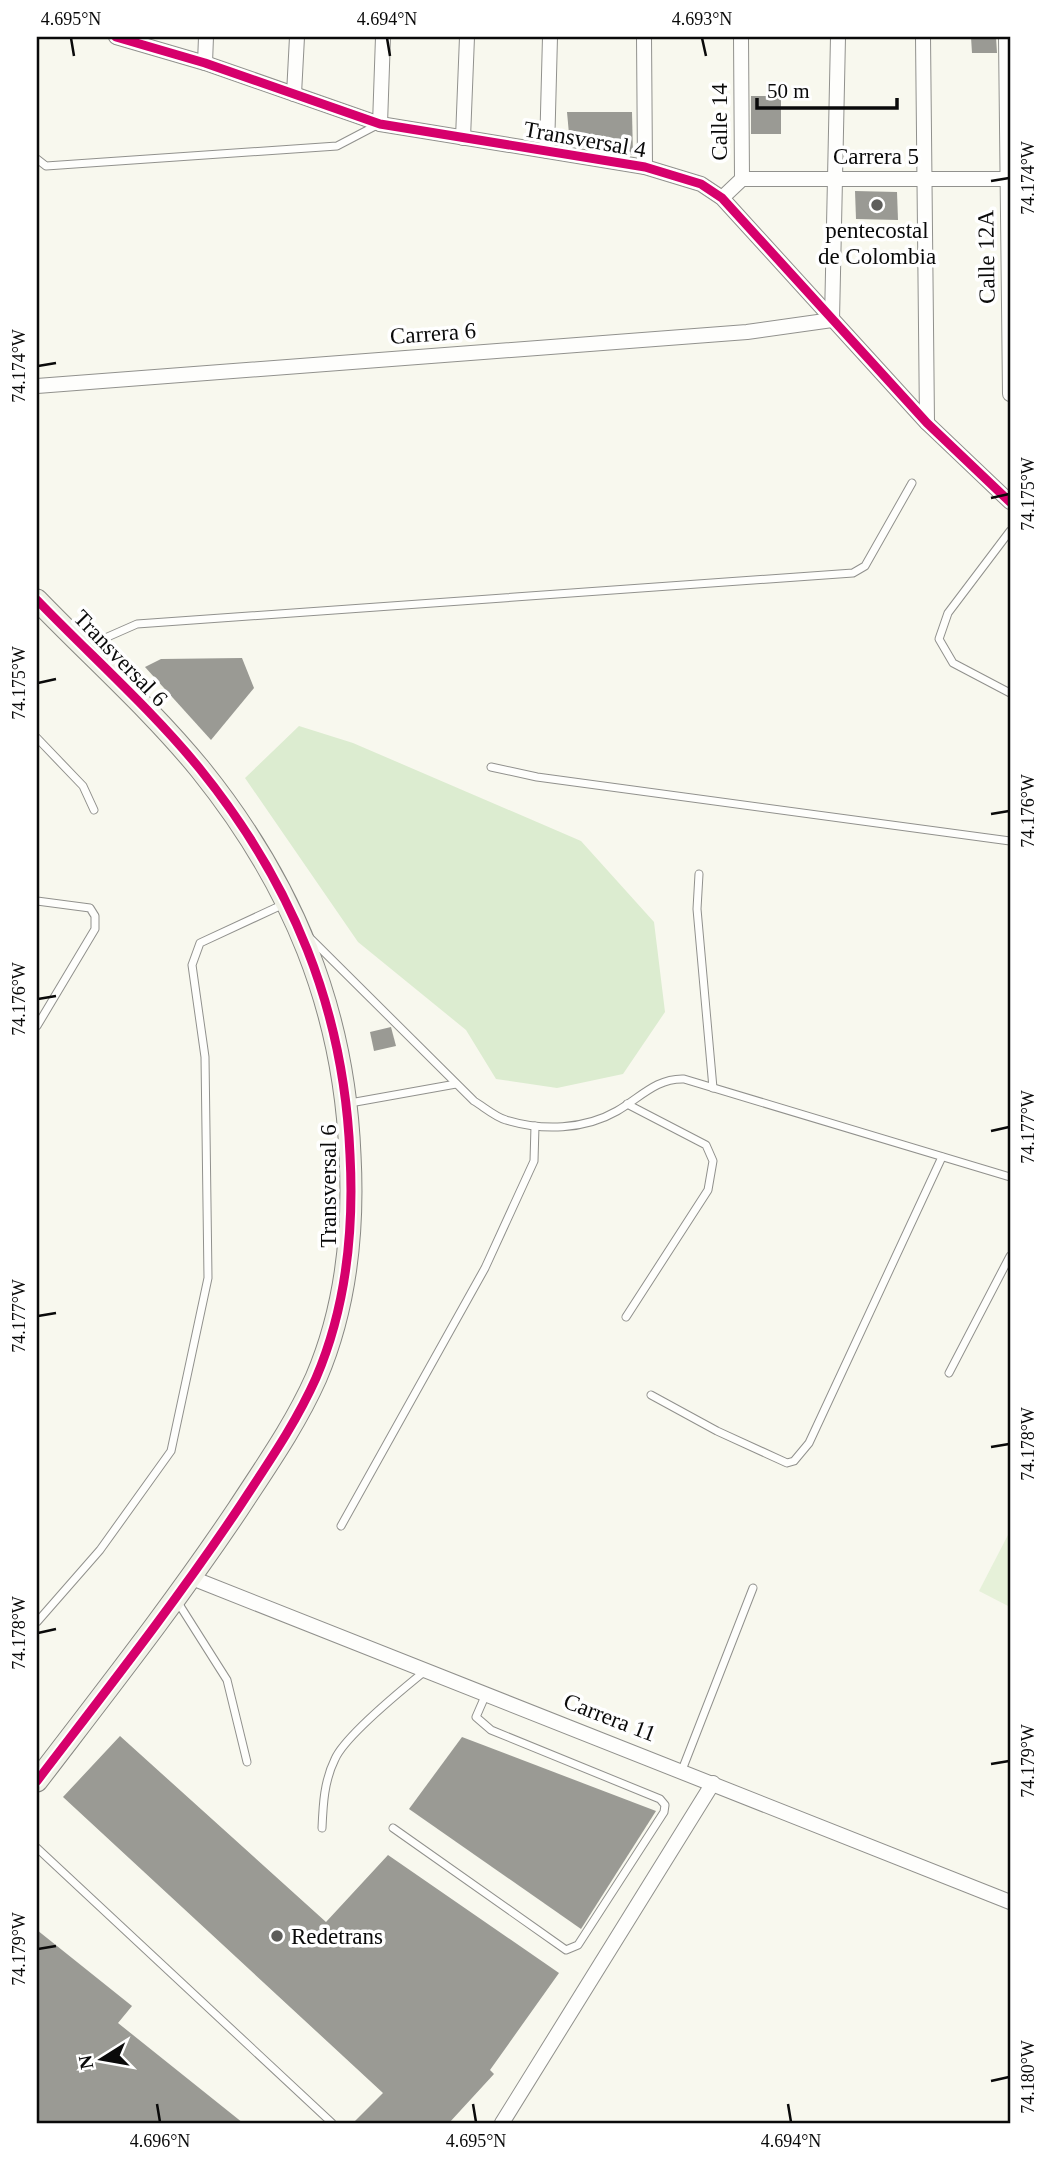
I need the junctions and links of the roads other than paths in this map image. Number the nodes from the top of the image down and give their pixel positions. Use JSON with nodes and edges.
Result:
{"nodes":[{"id":1,"x":116,"y":37,"type":"edge"},
{"id":2,"x":206,"y":37,"type":"edge"},
{"id":3,"x":297,"y":37,"type":"edge"},
{"id":4,"x":383,"y":37,"type":"edge"},
{"id":5,"x":467,"y":37,"type":"edge"},
{"id":6,"x":550,"y":37,"type":"edge"},
{"id":7,"x":644,"y":37,"type":"edge"},
{"id":8,"x":741,"y":37,"type":"edge"},
{"id":9,"x":838,"y":37,"type":"edge"},
{"id":10,"x":923,"y":37,"type":"edge"},
{"id":11,"x":1006,"y":37,"type":"edge"},
{"id":12,"x":205,"y":63,"type":"junction"},
{"id":13,"x":294,"y":94,"type":"junction"},
{"id":14,"x":380,"y":124,"type":"junction"},
{"id":15,"x":463,"y":138,"type":"junction"},
{"id":16,"x":547,"y":151,"type":"junction"},
{"id":17,"x":37,"y":159,"type":"edge"},
{"id":18,"x":645,"y":167,"type":"junction"},
{"id":19,"x":836,"y":178,"type":"junction"},
{"id":20,"x":742,"y":179,"type":"junction"},
{"id":21,"x":925,"y":179,"type":"junction"},
{"id":22,"x":1009,"y":179,"type":"edge"},
{"id":23,"x":722,"y":198,"type":"junction"},
{"id":24,"x":832,"y":320,"type":"junction"},
{"id":25,"x":37,"y":386,"type":"edge"},
{"id":26,"x":1010,"y":394,"type":"edge"},
{"id":27,"x":927,"y":423,"type":"junction"},
{"id":28,"x":912,"y":483,"type":"dead end"},
{"id":29,"x":1010,"y":502,"type":"edge"},
{"id":30,"x":1010,"y":531,"type":"edge"},
{"id":31,"x":37,"y":600,"type":"edge"},
{"id":32,"x":83,"y":648,"type":"junction"},
{"id":33,"x":1010,"y":694,"type":"edge"},
{"id":34,"x":37,"y":738,"type":"edge"},
{"id":35,"x":491,"y":767,"type":"dead end"},
{"id":36,"x":94,"y":810,"type":"dead end"},
{"id":37,"x":1010,"y":841,"type":"edge"},
{"id":38,"x":699,"y":874,"type":"dead end"},
{"id":39,"x":37,"y":901,"type":"edge"},
{"id":40,"x":288,"y":902,"type":"junction"},
{"id":41,"x":301,"y":930,"type":"junction"},
{"id":42,"x":37,"y":1026,"type":"edge"},
{"id":43,"x":456,"y":1084,"type":"junction"},
{"id":44,"x":713,"y":1088,"type":"junction"},
{"id":45,"x":347,"y":1104,"type":"junction"},
{"id":46,"x":627,"y":1104,"type":"junction"},
{"id":47,"x":535,"y":1126,"type":"junction"},
{"id":48,"x":942,"y":1157,"type":"junction"},
{"id":49,"x":1010,"y":1177,"type":"edge"},
{"id":50,"x":1010,"y":1256,"type":"edge"},
{"id":51,"x":626,"y":1317,"type":"dead end"},
{"id":52,"x":948,"y":1373,"type":"dead end"},
{"id":53,"x":651,"y":1395,"type":"dead end"},
{"id":54,"x":341,"y":1526,"type":"dead end"},
{"id":55,"x":192,"y":1578,"type":"junction"},
{"id":56,"x":753,"y":1588,"type":"dead end"},
{"id":57,"x":176,"y":1599,"type":"junction"},
{"id":58,"x":37,"y":1622,"type":"edge"},
{"id":59,"x":425,"y":1671,"type":"junction"},
{"id":60,"x":486,"y":1694,"type":"junction"},
{"id":61,"x":247,"y":1762,"type":"dead end"},
{"id":62,"x":682,"y":1770,"type":"junction"},
{"id":63,"x":37,"y":1782,"type":"edge"},
{"id":64,"x":713,"y":1783,"type":"junction"},
{"id":65,"x":322,"y":1828,"type":"dead end"},
{"id":66,"x":393,"y":1828,"type":"dead end"},
{"id":67,"x":37,"y":1848,"type":"edge"},
{"id":68,"x":1010,"y":1902,"type":"edge"},
{"id":69,"x":332,"y":2123,"type":"edge"},
{"id":70,"x":502,"y":2123,"type":"edge"}],
"edges":[{"from":1,"to":12,"type":"street","name":"Transversal 4"},
{"from":2,"to":12,"type":"street"},
{"from":3,"to":13,"type":"street"},
{"from":4,"to":14,"type":"street"},
{"from":5,"to":15,"type":"street"},
{"from":6,"to":16,"type":"street"},
{"from":7,"to":18,"type":"street"},
{"from":8,"to":20,"type":"street","name":"Calle 14"},
{"from":9,"to":19,"type":"street"},
{"from":10,"to":21,"type":"street"},
{"from":11,"to":22,"type":"street","name":"Calle 12A"},
{"from":12,"to":13,"type":"street","name":"Transversal 4"},
{"from":13,"to":14,"type":"street","name":"Transversal 4"},
{"from":14,"to":15,"type":"street","name":"Transversal 4"},
{"from":14,"to":17,"type":"lane"},
{"from":15,"to":16,"type":"street","name":"Transversal 4"},
{"from":16,"to":18,"type":"street","name":"Transversal 4"},
{"from":18,"to":23,"type":"street","name":"Transversal 4"},
{"from":19,"to":20,"type":"street","name":"Carrera 5"},
{"from":19,"to":21,"type":"street","name":"Carrera 5"},
{"from":19,"to":24,"type":"street"},
{"from":20,"to":23,"type":"street","name":"Calle 14"},
{"from":21,"to":22,"type":"street","name":"Carrera 5"},
{"from":21,"to":27,"type":"street"},
{"from":22,"to":26,"type":"street","name":"Calle 12A"},
{"from":23,"to":24,"type":"street","name":"Transversal 4"},
{"from":24,"to":25,"type":"street","name":"Carrera 6"},
{"from":24,"to":27,"type":"street","name":"Transversal 4"},
{"from":27,"to":29,"type":"street","name":"Transversal 4"},
{"from":28,"to":32,"type":"lane"},
{"from":30,"to":33,"type":"lane"},
{"from":31,"to":32,"type":"street","name":"Transversal 6"},
{"from":32,"to":40,"type":"street","name":"Transversal 6"},
{"from":34,"to":36,"type":"lane"},
{"from":35,"to":37,"type":"lane"},
{"from":38,"to":44,"type":"lane"},
{"from":39,"to":42,"type":"lane"},
{"from":40,"to":41,"type":"street","name":"Transversal 6"},
{"from":40,"to":58,"type":"lane"},
{"from":41,"to":43,"type":"lane"},
{"from":41,"to":45,"type":"street","name":"Transversal 6"},
{"from":43,"to":45,"type":"lane"},
{"from":43,"to":47,"type":"lane"},
{"from":44,"to":46,"type":"lane"},
{"from":44,"to":48,"type":"lane"},
{"from":45,"to":55,"type":"street","name":"Transversal 6"},
{"from":46,"to":47,"type":"lane"},
{"from":46,"to":51,"type":"lane"},
{"from":47,"to":54,"type":"lane"},
{"from":48,"to":49,"type":"lane"},
{"from":48,"to":53,"type":"lane"},
{"from":50,"to":52,"type":"lane"},
{"from":55,"to":57,"type":"street","name":"Transversal 6"},
{"from":55,"to":59,"type":"street","name":"Carrera 11"},
{"from":56,"to":62,"type":"lane"},
{"from":57,"to":61,"type":"lane"},
{"from":57,"to":63,"type":"street","name":"Transversal 6"},
{"from":59,"to":60,"type":"street","name":"Carrera 11"},
{"from":59,"to":65,"type":"lane"},
{"from":60,"to":62,"type":"street","name":"Carrera 11"},
{"from":60,"to":66,"type":"lane"},
{"from":62,"to":64,"type":"street","name":"Carrera 11"},
{"from":64,"to":68,"type":"street","name":"Carrera 11"},
{"from":64,"to":70,"type":"street"},
{"from":67,"to":69,"type":"lane"}]}
